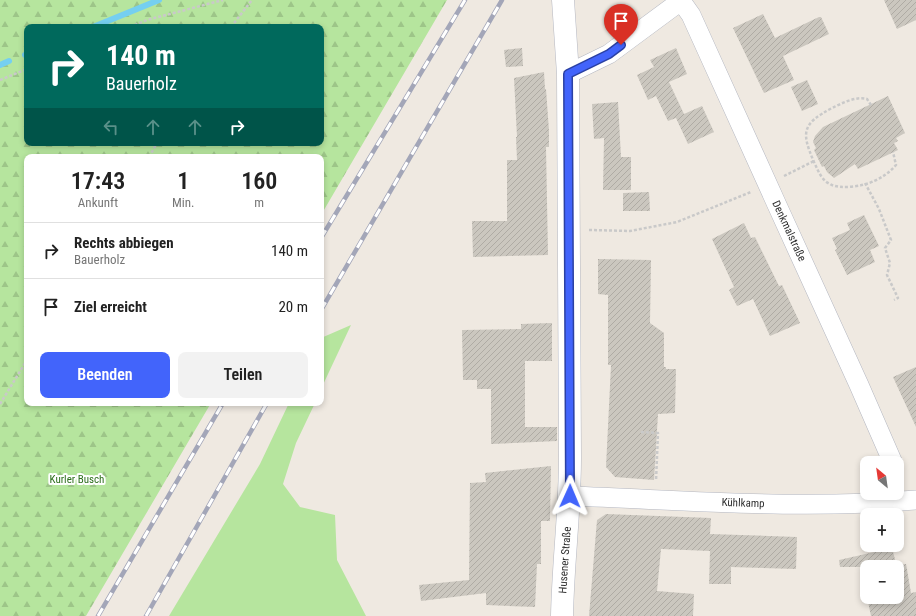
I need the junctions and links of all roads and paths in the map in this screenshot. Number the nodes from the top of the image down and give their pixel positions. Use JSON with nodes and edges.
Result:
{"nodes":[{"id":1,"x":223,"y":0,"type":"edge"},
{"id":2,"x":252,"y":0,"type":"edge"},
{"id":3,"x":564,"y":0,"type":"edge"},
{"id":4,"x":681,"y":0,"type":"edge"},
{"id":5,"x":137,"y":24,"type":"edge"},
{"id":6,"x":233,"y":24,"type":"edge"},
{"id":7,"x":24,"y":70,"type":"edge"},
{"id":8,"x":568,"y":74,"type":"junction"},
{"id":9,"x":0,"y":80,"type":"edge"},
{"id":10,"x":871,"y":104,"type":"dead end"},
{"id":11,"x":893,"y":152,"type":"dead end"},
{"id":12,"x":814,"y":161,"type":"junction"},
{"id":13,"x":865,"y":183,"type":"junction"},
{"id":14,"x":768,"y":184,"type":"junction"},
{"id":15,"x":569,"y":230,"type":"junction"},
{"id":16,"x":894,"y":300,"type":"dead end"},
{"id":17,"x":24,"y":365,"type":"edge"},
{"id":18,"x":0,"y":404,"type":"edge"},
{"id":19,"x":641,"y":432,"type":"dead end"},
{"id":20,"x":890,"y":456,"type":"edge"},
{"id":21,"x":656,"y":484,"type":"dead end"},
{"id":22,"x":570,"y":496,"type":"junction"},
{"id":23,"x":860,"y":500,"type":"edge"},
{"id":24,"x":562,"y":616,"type":"edge"}],
"edges":[{"from":1,"to":5,"type":"path"},
{"from":2,"to":6,"type":"path"},
{"from":3,"to":8,"type":"street","name":"Husener Straße"},
{"from":4,"to":8,"type":"street"},
{"from":4,"to":14,"type":"street","name":"Denkmalstraße"},
{"from":7,"to":9,"type":"path"},
{"from":8,"to":15,"type":"street","name":"Husener Straße"},
{"from":10,"to":12,"type":"path"},
{"from":11,"to":13,"type":"path"},
{"from":12,"to":13,"type":"path"},
{"from":12,"to":14,"type":"path"},
{"from":13,"to":16,"type":"path"},
{"from":14,"to":15,"type":"path"},
{"from":14,"to":20,"type":"street","name":"Denkmalstraße"},
{"from":15,"to":22,"type":"street","name":"Husener Straße"},
{"from":17,"to":18,"type":"path"},
{"from":19,"to":21,"type":"path"},
{"from":22,"to":23,"type":"street","name":"Kühlkamp"},
{"from":22,"to":24,"type":"street","name":"Husener Straße"}]}
